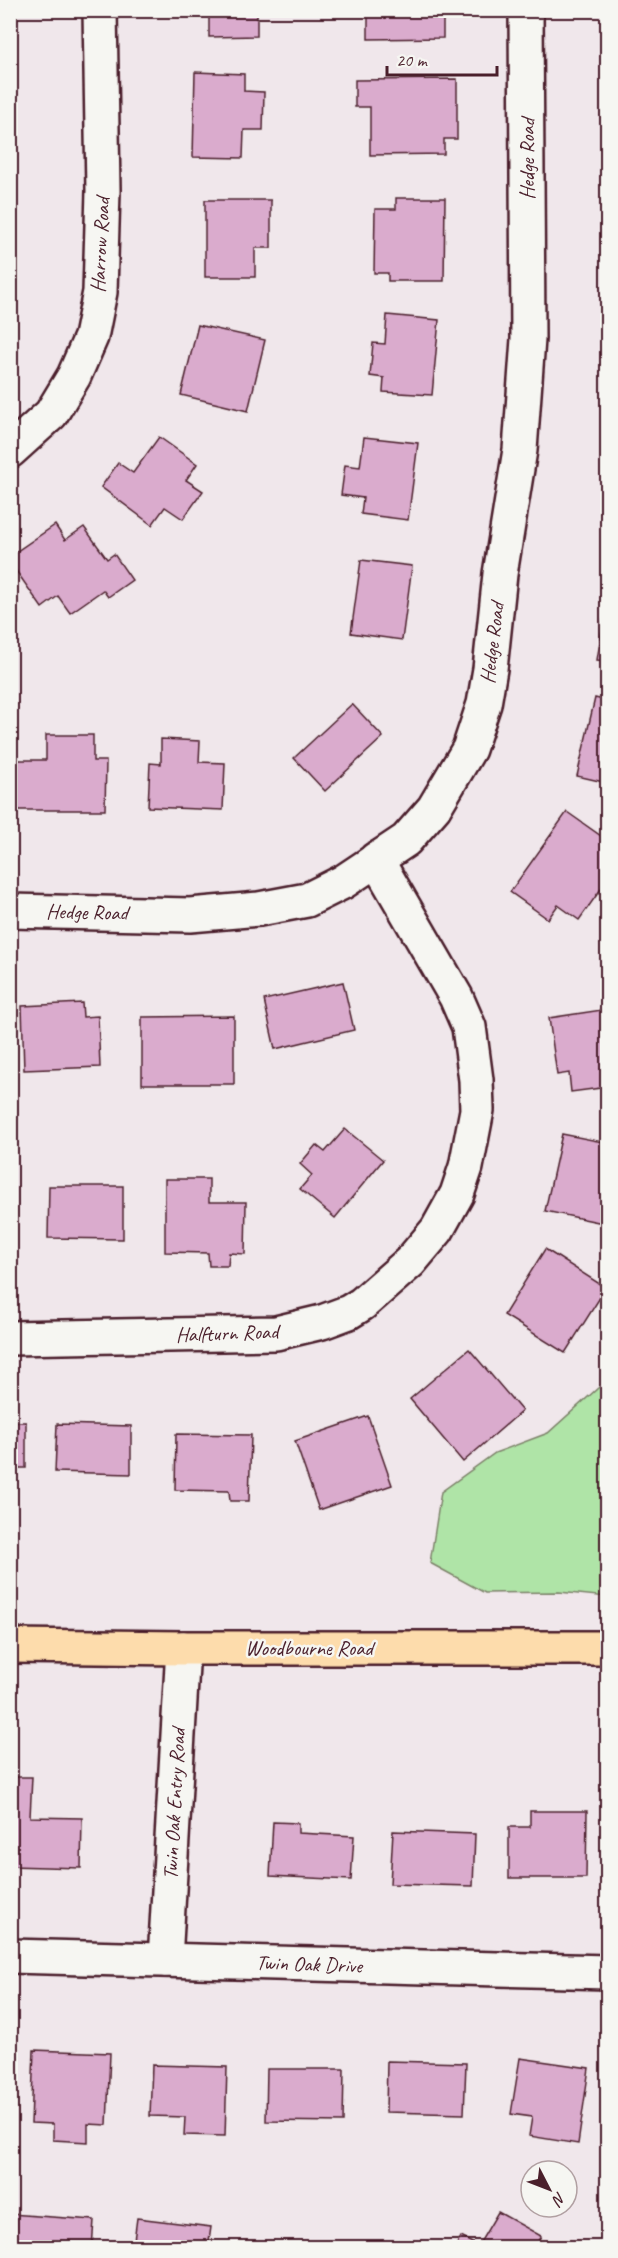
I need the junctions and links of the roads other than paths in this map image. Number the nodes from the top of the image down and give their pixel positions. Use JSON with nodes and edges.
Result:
{"nodes":[{"id":1,"x":100,"y":10,"type":"edge"},
{"id":2,"x":526,"y":10,"type":"edge"},
{"id":3,"x":10,"y":451,"type":"edge"},
{"id":4,"x":376,"y":859,"type":"junction"},
{"id":5,"x":10,"y":911,"type":"edge"},
{"id":6,"x":10,"y":1338,"type":"edge"},
{"id":7,"x":10,"y":1646,"type":"edge"},
{"id":8,"x":183,"y":1648,"type":"junction"},
{"id":9,"x":608,"y":1648,"type":"edge"},
{"id":10,"x":10,"y":1956,"type":"edge"},
{"id":11,"x":165,"y":1960,"type":"junction"},
{"id":12,"x":608,"y":1972,"type":"edge"}],
"edges":[{"from":1,"to":3,"type":"street","name":"Harrow Road"},
{"from":2,"to":4,"type":"street","name":"Hedge Road"},
{"from":4,"to":5,"type":"street","name":"Hedge Road"},
{"from":4,"to":6,"type":"street","name":"Halfturn Road"},
{"from":7,"to":8,"type":"main road","name":"Woodbourne Road"},
{"from":8,"to":9,"type":"main road","name":"Woodbourne Road"},
{"from":8,"to":11,"type":"street","name":"Twin Oak Entry Road"},
{"from":10,"to":11,"type":"street","name":"Twin Oak Drive"},
{"from":11,"to":12,"type":"street","name":"Twin Oak Drive"}]}
